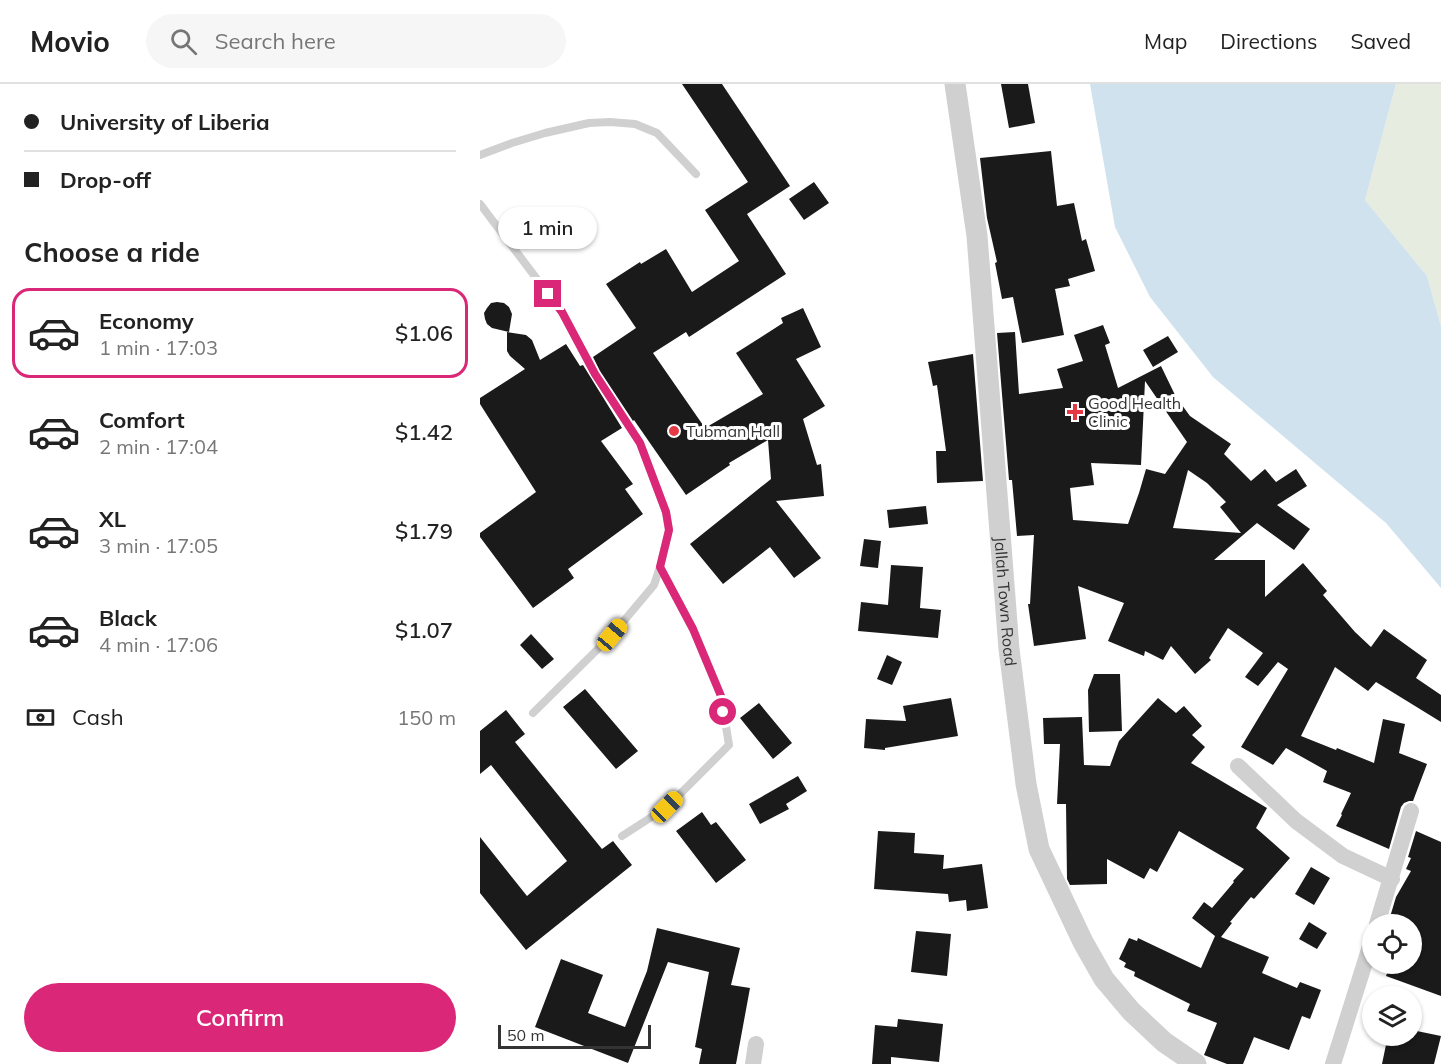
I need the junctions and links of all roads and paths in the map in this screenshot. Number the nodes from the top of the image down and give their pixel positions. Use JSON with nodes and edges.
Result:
{"nodes":[{"id":1,"x":955,"y":84,"type":"edge"},
{"id":2,"x":480,"y":155,"type":"edge"},
{"id":3,"x":696,"y":174,"type":"dead end"},
{"id":4,"x":480,"y":204,"type":"edge"},
{"id":5,"x":660,"y":567,"type":"junction"},
{"id":6,"x":533,"y":713,"type":"dead end"},
{"id":7,"x":1238,"y":766,"type":"dead end"},
{"id":8,"x":1410,"y":811,"type":"dead end"},
{"id":9,"x":622,"y":836,"type":"dead end"},
{"id":10,"x":1392,"y":879,"type":"junction"},
{"id":11,"x":1380,"y":914,"type":"edge"},
{"id":12,"x":1362,"y":972,"type":"edge"},
{"id":13,"x":756,"y":1044,"type":"dead end"},
{"id":14,"x":753,"y":1064,"type":"edge"},
{"id":15,"x":1196,"y":1064,"type":"edge"},
{"id":16,"x":1333,"y":1064,"type":"edge"}],
"edges":[{"from":1,"to":15,"type":"street","name":"Jallah Town Road"},
{"from":2,"to":3,"type":"lane"},
{"from":4,"to":5,"type":"lane"},
{"from":5,"to":6,"type":"lane"},
{"from":5,"to":9,"type":"lane"},
{"from":7,"to":10,"type":"street"},
{"from":8,"to":10,"type":"street"},
{"from":10,"to":11,"type":"street"},
{"from":12,"to":16,"type":"street"},
{"from":13,"to":14,"type":"street"}]}
